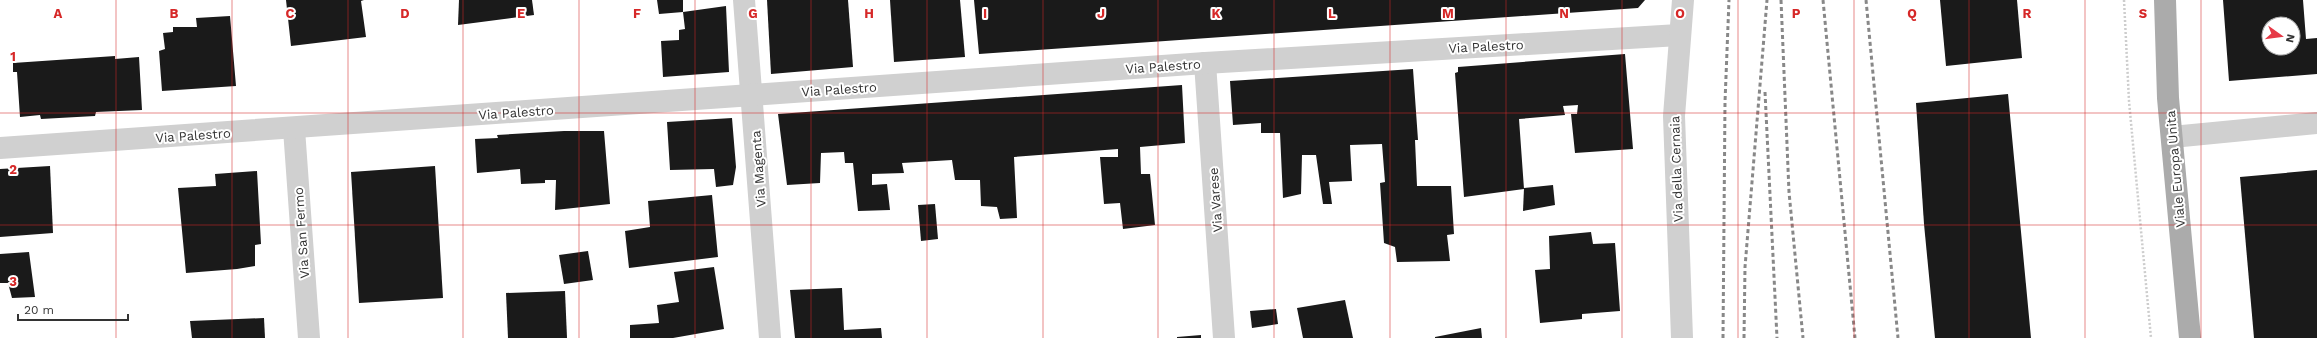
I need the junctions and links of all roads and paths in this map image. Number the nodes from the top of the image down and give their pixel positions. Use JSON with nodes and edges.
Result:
{"nodes":[{"id":1,"x":744,"y":0,"type":"edge"},
{"id":2,"x":1683,"y":0,"type":"edge"},
{"id":3,"x":2124,"y":0,"type":"edge"},
{"id":4,"x":2165,"y":0,"type":"edge"},
{"id":5,"x":1679,"y":35,"type":"junction"},
{"id":6,"x":1205,"y":63,"type":"junction"},
{"id":7,"x":752,"y":95,"type":"junction"},
{"id":8,"x":2317,"y":123,"type":"edge"},
{"id":9,"x":294,"y":129,"type":"junction"},
{"id":10,"x":2172,"y":137,"type":"junction"},
{"id":11,"x":0,"y":148,"type":"edge"},
{"id":12,"x":308,"y":338,"type":"edge"},
{"id":13,"x":770,"y":338,"type":"edge"},
{"id":14,"x":1224,"y":338,"type":"edge"},
{"id":15,"x":1682,"y":338,"type":"edge"},
{"id":16,"x":2151,"y":338,"type":"edge"},
{"id":17,"x":2190,"y":338,"type":"edge"}],
"edges":[{"from":1,"to":7,"type":"street","name":"Via Magenta"},
{"from":2,"to":5,"type":"street","name":"Via della Cernaia"},
{"from":3,"to":16,"type":"path"},
{"from":4,"to":10,"type":"main road","name":"Viale Europa Unita"},
{"from":5,"to":6,"type":"street","name":"Via Palestro"},
{"from":5,"to":15,"type":"street","name":"Via della Cernaia"},
{"from":6,"to":7,"type":"street","name":"Via Palestro"},
{"from":6,"to":14,"type":"street","name":"Via Varese"},
{"from":7,"to":9,"type":"street","name":"Via Palestro"},
{"from":7,"to":13,"type":"street","name":"Via Magenta"},
{"from":8,"to":10,"type":"street"},
{"from":9,"to":11,"type":"street","name":"Via Palestro"},
{"from":9,"to":12,"type":"street","name":"Via San Fermo"},
{"from":10,"to":17,"type":"main road","name":"Viale Europa Unita"}]}
